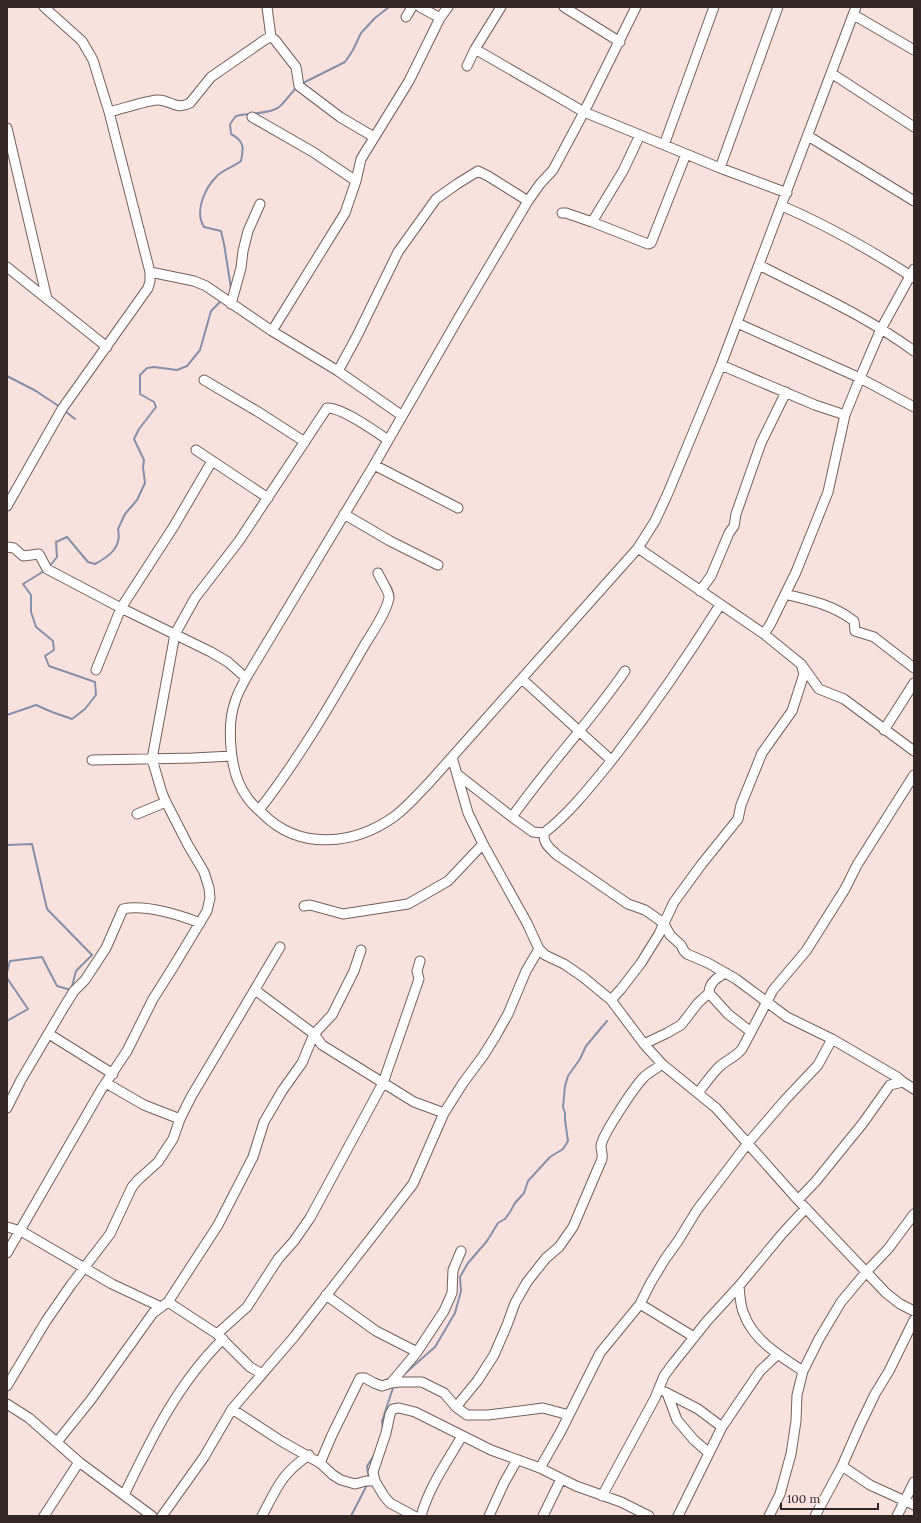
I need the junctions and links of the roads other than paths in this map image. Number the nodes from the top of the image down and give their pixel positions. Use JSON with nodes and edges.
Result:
{"nodes":[{"id":1,"x":44,"y":7,"type":"edge"},
{"id":2,"x":267,"y":7,"type":"edge"},
{"id":3,"x":412,"y":7,"type":"edge"},
{"id":4,"x":420,"y":7,"type":"edge"},
{"id":5,"x":448,"y":7,"type":"edge"},
{"id":6,"x":502,"y":7,"type":"edge"},
{"id":7,"x":564,"y":7,"type":"edge"},
{"id":8,"x":636,"y":7,"type":"edge"},
{"id":9,"x":714,"y":7,"type":"edge"},
{"id":10,"x":778,"y":7,"type":"edge"},
{"id":11,"x":855,"y":11,"type":"edge"},
{"id":12,"x":406,"y":17,"type":"dead end"},
{"id":13,"x":440,"y":18,"type":"junction"},
{"id":14,"x":270,"y":37,"type":"junction"},
{"id":15,"x":620,"y":42,"type":"junction"},
{"id":16,"x":475,"y":49,"type":"junction"},
{"id":17,"x":914,"y":50,"type":"edge"},
{"id":18,"x":467,"y":66,"type":"dead end"},
{"id":19,"x":831,"y":73,"type":"junction"},
{"id":20,"x":109,"y":112,"type":"junction"},
{"id":21,"x":584,"y":112,"type":"junction"},
{"id":22,"x":252,"y":117,"type":"dead end"},
{"id":23,"x":914,"y":127,"type":"edge"},
{"id":24,"x":7,"y":128,"type":"edge"},
{"id":25,"x":640,"y":135,"type":"junction"},
{"id":26,"x":808,"y":136,"type":"junction"},
{"id":27,"x":374,"y":137,"type":"junction"},
{"id":28,"x":664,"y":145,"type":"junction"},
{"id":29,"x":686,"y":154,"type":"junction"},
{"id":30,"x":720,"y":168,"type":"junction"},
{"id":31,"x":356,"y":181,"type":"junction"},
{"id":32,"x":787,"y":193,"type":"junction"},
{"id":33,"x":528,"y":201,"type":"junction"},
{"id":34,"x":914,"y":201,"type":"edge"},
{"id":35,"x":260,"y":204,"type":"dead end"},
{"id":36,"x":782,"y":206,"type":"junction"},
{"id":37,"x":562,"y":213,"type":"dead end"},
{"id":38,"x":592,"y":222,"type":"junction"},
{"id":39,"x":759,"y":265,"type":"junction"},
{"id":40,"x":7,"y":267,"type":"edge"},
{"id":41,"x":150,"y":272,"type":"junction"},
{"id":42,"x":913,"y":274,"type":"edge"},
{"id":43,"x":47,"y":299,"type":"junction"},
{"id":44,"x":229,"y":303,"type":"junction"},
{"id":45,"x":737,"y":323,"type":"junction"},
{"id":46,"x":881,"y":329,"type":"junction"},
{"id":47,"x":272,"y":331,"type":"junction"},
{"id":48,"x":107,"y":347,"type":"junction"},
{"id":49,"x":914,"y":351,"type":"edge"},
{"id":50,"x":721,"y":365,"type":"junction"},
{"id":51,"x":338,"y":371,"type":"junction"},
{"id":52,"x":860,"y":378,"type":"junction"},
{"id":53,"x":204,"y":380,"type":"dead end"},
{"id":54,"x":786,"y":392,"type":"junction"},
{"id":55,"x":914,"y":407,"type":"edge"},
{"id":56,"x":402,"y":415,"type":"junction"},
{"id":57,"x":845,"y":415,"type":"junction"},
{"id":58,"x":388,"y":440,"type":"junction"},
{"id":59,"x":305,"y":442,"type":"junction"},
{"id":60,"x":196,"y":450,"type":"dead end"},
{"id":61,"x":212,"y":461,"type":"junction"},
{"id":62,"x":374,"y":465,"type":"junction"},
{"id":63,"x":268,"y":498,"type":"junction"},
{"id":64,"x":7,"y":506,"type":"edge"},
{"id":65,"x":458,"y":508,"type":"dead end"},
{"id":66,"x":344,"y":514,"type":"junction"},
{"id":67,"x":7,"y":547,"type":"edge"},
{"id":68,"x":638,"y":548,"type":"junction"},
{"id":69,"x":438,"y":565,"type":"dead end"},
{"id":70,"x":378,"y":573,"type":"dead end"},
{"id":71,"x":700,"y":591,"type":"junction"},
{"id":72,"x":785,"y":594,"type":"junction"},
{"id":73,"x":720,"y":605,"type":"junction"},
{"id":74,"x":122,"y":608,"type":"junction"},
{"id":75,"x":175,"y":634,"type":"junction"},
{"id":76,"x":764,"y":634,"type":"junction"},
{"id":77,"x":800,"y":664,"type":"junction"},
{"id":78,"x":914,"y":668,"type":"edge"},
{"id":79,"x":96,"y":670,"type":"dead end"},
{"id":80,"x":625,"y":671,"type":"dead end"},
{"id":81,"x":246,"y":678,"type":"junction"},
{"id":82,"x":522,"y":678,"type":"junction"},
{"id":83,"x":914,"y":683,"type":"edge"},
{"id":84,"x":884,"y":730,"type":"junction"},
{"id":85,"x":579,"y":732,"type":"junction"},
{"id":86,"x":914,"y":751,"type":"edge"},
{"id":87,"x":232,"y":756,"type":"junction"},
{"id":88,"x":452,"y":758,"type":"junction"},
{"id":89,"x":152,"y":759,"type":"junction"},
{"id":90,"x":92,"y":760,"type":"dead end"},
{"id":91,"x":611,"y":760,"type":"junction"},
{"id":92,"x":456,"y":774,"type":"junction"},
{"id":93,"x":914,"y":775,"type":"edge"},
{"id":94,"x":166,"y":802,"type":"junction"},
{"id":95,"x":259,"y":810,"type":"junction"},
{"id":96,"x":137,"y":814,"type":"dead end"},
{"id":97,"x":512,"y":817,"type":"junction"},
{"id":98,"x":544,"y":833,"type":"junction"},
{"id":99,"x":482,"y":844,"type":"junction"},
{"id":100,"x":304,"y":906,"type":"dead end"},
{"id":101,"x":200,"y":923,"type":"junction"},
{"id":102,"x":664,"y":924,"type":"junction"},
{"id":103,"x":280,"y":947,"type":"dead end"},
{"id":104,"x":539,"y":949,"type":"junction"},
{"id":105,"x":361,"y":950,"type":"dead end"},
{"id":106,"x":420,"y":961,"type":"dead end"},
{"id":107,"x":726,"y":973,"type":"junction"},
{"id":108,"x":255,"y":990,"type":"junction"},
{"id":109,"x":709,"y":993,"type":"junction"},
{"id":110,"x":611,"y":1000,"type":"junction"},
{"id":111,"x":767,"y":1002,"type":"junction"},
{"id":112,"x":751,"y":1032,"type":"junction"},
{"id":113,"x":49,"y":1034,"type":"junction"},
{"id":114,"x":314,"y":1034,"type":"junction"},
{"id":115,"x":832,"y":1039,"type":"junction"},
{"id":116,"x":644,"y":1044,"type":"junction"},
{"id":117,"x":662,"y":1064,"type":"junction"},
{"id":118,"x":113,"y":1074,"type":"junction"},
{"id":119,"x":903,"y":1082,"type":"junction"},
{"id":120,"x":106,"y":1083,"type":"junction"},
{"id":121,"x":383,"y":1083,"type":"junction"},
{"id":122,"x":914,"y":1089,"type":"edge"},
{"id":123,"x":698,"y":1093,"type":"junction"},
{"id":124,"x":7,"y":1108,"type":"edge"},
{"id":125,"x":444,"y":1113,"type":"junction"},
{"id":126,"x":180,"y":1119,"type":"junction"},
{"id":127,"x":748,"y":1143,"type":"junction"},
{"id":128,"x":798,"y":1200,"type":"junction"},
{"id":129,"x":806,"y":1208,"type":"junction"},
{"id":130,"x":914,"y":1214,"type":"edge"},
{"id":131,"x":7,"y":1227,"type":"edge"},
{"id":132,"x":21,"y":1231,"type":"junction"},
{"id":133,"x":461,"y":1252,"type":"dead end"},
{"id":134,"x":7,"y":1253,"type":"edge"},
{"id":135,"x":83,"y":1268,"type":"junction"},
{"id":136,"x":866,"y":1271,"type":"junction"},
{"id":137,"x":739,"y":1286,"type":"junction"},
{"id":138,"x":326,"y":1295,"type":"junction"},
{"id":139,"x":164,"y":1304,"type":"junction"},
{"id":140,"x":640,"y":1304,"type":"junction"},
{"id":141,"x":914,"y":1311,"type":"edge"},
{"id":142,"x":914,"y":1320,"type":"edge"},
{"id":143,"x":220,"y":1337,"type":"junction"},
{"id":144,"x":694,"y":1338,"type":"junction"},
{"id":145,"x":417,"y":1352,"type":"junction"},
{"id":146,"x":778,"y":1354,"type":"junction"},
{"id":147,"x":803,"y":1371,"type":"junction"},
{"id":148,"x":262,"y":1374,"type":"junction"},
{"id":149,"x":391,"y":1383,"type":"junction"},
{"id":150,"x":7,"y":1386,"type":"edge"},
{"id":151,"x":659,"y":1386,"type":"junction"},
{"id":152,"x":667,"y":1393,"type":"junction"},
{"id":153,"x":7,"y":1404,"type":"edge"},
{"id":154,"x":456,"y":1407,"type":"junction"},
{"id":155,"x":232,"y":1409,"type":"junction"},
{"id":156,"x":569,"y":1415,"type":"junction"},
{"id":157,"x":722,"y":1427,"type":"junction"},
{"id":158,"x":462,"y":1436,"type":"junction"},
{"id":159,"x":57,"y":1442,"type":"junction"},
{"id":160,"x":709,"y":1453,"type":"junction"},
{"id":161,"x":309,"y":1455,"type":"junction"},
{"id":162,"x":517,"y":1460,"type":"junction"},
{"id":163,"x":80,"y":1462,"type":"junction"},
{"id":164,"x":320,"y":1462,"type":"junction"},
{"id":165,"x":842,"y":1466,"type":"junction"},
{"id":166,"x":540,"y":1468,"type":"junction"},
{"id":167,"x":561,"y":1479,"type":"junction"},
{"id":168,"x":375,"y":1481,"type":"junction"},
{"id":169,"x":914,"y":1482,"type":"edge"},
{"id":170,"x":124,"y":1495,"type":"junction"},
{"id":171,"x":602,"y":1496,"type":"junction"},
{"id":172,"x":905,"y":1501,"type":"junction"},
{"id":173,"x":914,"y":1505,"type":"edge"},
{"id":174,"x":44,"y":1516,"type":"edge"},
{"id":175,"x":152,"y":1516,"type":"edge"},
{"id":176,"x":162,"y":1516,"type":"edge"},
{"id":177,"x":262,"y":1516,"type":"edge"},
{"id":178,"x":414,"y":1516,"type":"edge"},
{"id":179,"x":421,"y":1516,"type":"edge"},
{"id":180,"x":489,"y":1516,"type":"edge"},
{"id":181,"x":543,"y":1516,"type":"edge"},
{"id":182,"x":649,"y":1516,"type":"edge"},
{"id":183,"x":678,"y":1516,"type":"edge"},
{"id":184,"x":769,"y":1516,"type":"edge"},
{"id":185,"x":815,"y":1516,"type":"edge"},
{"id":186,"x":897,"y":1516,"type":"edge"}],
"edges":[{"from":1,"to":20,"type":"street"},
{"from":2,"to":14,"type":"street"},
{"from":3,"to":12,"type":"street"},
{"from":4,"to":13,"type":"street"},
{"from":5,"to":13,"type":"street"},
{"from":6,"to":16,"type":"street"},
{"from":7,"to":15,"type":"street"},
{"from":8,"to":15,"type":"street"},
{"from":9,"to":28,"type":"street"},
{"from":10,"to":30,"type":"street"},
{"from":11,"to":17,"type":"street"},
{"from":11,"to":19,"type":"street"},
{"from":13,"to":27,"type":"street"},
{"from":14,"to":20,"type":"street"},
{"from":14,"to":27,"type":"street"},
{"from":15,"to":21,"type":"street"},
{"from":16,"to":18,"type":"street"},
{"from":16,"to":21,"type":"street"},
{"from":19,"to":23,"type":"street"},
{"from":19,"to":26,"type":"street"},
{"from":20,"to":41,"type":"street"},
{"from":21,"to":25,"type":"street"},
{"from":21,"to":33,"type":"street"},
{"from":22,"to":31,"type":"street"},
{"from":24,"to":43,"type":"street"},
{"from":25,"to":28,"type":"street"},
{"from":25,"to":38,"type":"street"},
{"from":26,"to":32,"type":"street"},
{"from":26,"to":34,"type":"street"},
{"from":27,"to":31,"type":"street"},
{"from":28,"to":29,"type":"street"},
{"from":29,"to":30,"type":"street"},
{"from":29,"to":38,"type":"street"},
{"from":30,"to":32,"type":"street"},
{"from":31,"to":47,"type":"street"},
{"from":32,"to":36,"type":"street"},
{"from":33,"to":51,"type":"street"},
{"from":33,"to":56,"type":"street"},
{"from":35,"to":44,"type":"street"},
{"from":36,"to":39,"type":"street"},
{"from":36,"to":42,"type":"street"},
{"from":37,"to":38,"type":"street"},
{"from":39,"to":45,"type":"street"},
{"from":39,"to":46,"type":"street"},
{"from":40,"to":43,"type":"street"},
{"from":41,"to":44,"type":"street"},
{"from":41,"to":48,"type":"street"},
{"from":42,"to":46,"type":"street"},
{"from":43,"to":48,"type":"street"},
{"from":44,"to":47,"type":"street"},
{"from":45,"to":50,"type":"street"},
{"from":45,"to":52,"type":"street"},
{"from":46,"to":49,"type":"street"},
{"from":46,"to":52,"type":"street"},
{"from":47,"to":51,"type":"street"},
{"from":48,"to":64,"type":"street"},
{"from":50,"to":54,"type":"street"},
{"from":50,"to":68,"type":"street"},
{"from":51,"to":56,"type":"street"},
{"from":52,"to":55,"type":"street"},
{"from":52,"to":57,"type":"street"},
{"from":53,"to":59,"type":"street"},
{"from":54,"to":57,"type":"street"},
{"from":54,"to":71,"type":"street"},
{"from":56,"to":58,"type":"street"},
{"from":57,"to":72,"type":"street"},
{"from":58,"to":59,"type":"street"},
{"from":58,"to":62,"type":"street"},
{"from":59,"to":63,"type":"street"},
{"from":60,"to":61,"type":"street"},
{"from":61,"to":63,"type":"street"},
{"from":61,"to":74,"type":"street"},
{"from":62,"to":65,"type":"street"},
{"from":62,"to":66,"type":"street"},
{"from":63,"to":75,"type":"street"},
{"from":66,"to":69,"type":"street"},
{"from":66,"to":81,"type":"street"},
{"from":67,"to":74,"type":"street"},
{"from":68,"to":71,"type":"street"},
{"from":68,"to":82,"type":"street"},
{"from":70,"to":95,"type":"street"},
{"from":71,"to":73,"type":"street"},
{"from":72,"to":76,"type":"street"},
{"from":72,"to":78,"type":"street"},
{"from":73,"to":76,"type":"street"},
{"from":73,"to":91,"type":"street"},
{"from":74,"to":75,"type":"street"},
{"from":74,"to":79,"type":"street"},
{"from":75,"to":81,"type":"street"},
{"from":75,"to":89,"type":"street"},
{"from":76,"to":77,"type":"street"},
{"from":77,"to":84,"type":"street"},
{"from":77,"to":102,"type":"street"},
{"from":80,"to":85,"type":"street"},
{"from":81,"to":87,"type":"street"},
{"from":82,"to":85,"type":"street"},
{"from":82,"to":88,"type":"street"},
{"from":83,"to":84,"type":"street"},
{"from":84,"to":86,"type":"street"},
{"from":85,"to":91,"type":"street"},
{"from":85,"to":97,"type":"street"},
{"from":87,"to":89,"type":"street"},
{"from":87,"to":95,"type":"street"},
{"from":88,"to":92,"type":"street"},
{"from":88,"to":95,"type":"street"},
{"from":89,"to":90,"type":"street"},
{"from":89,"to":94,"type":"street"},
{"from":91,"to":98,"type":"street"},
{"from":92,"to":97,"type":"street"},
{"from":92,"to":99,"type":"street"},
{"from":93,"to":111,"type":"street"},
{"from":94,"to":96,"type":"street"},
{"from":94,"to":101,"type":"street"},
{"from":97,"to":98,"type":"street"},
{"from":98,"to":102,"type":"street"},
{"from":99,"to":100,"type":"street"},
{"from":99,"to":104,"type":"street"},
{"from":101,"to":113,"type":"street"},
{"from":101,"to":118,"type":"street"},
{"from":102,"to":107,"type":"street"},
{"from":102,"to":110,"type":"street"},
{"from":103,"to":108,"type":"street"},
{"from":104,"to":110,"type":"street"},
{"from":104,"to":125,"type":"street"},
{"from":105,"to":114,"type":"street"},
{"from":106,"to":121,"type":"street"},
{"from":107,"to":109,"type":"street"},
{"from":107,"to":111,"type":"street"},
{"from":108,"to":114,"type":"street"},
{"from":108,"to":126,"type":"street"},
{"from":109,"to":112,"type":"street"},
{"from":109,"to":116,"type":"street"},
{"from":110,"to":116,"type":"street"},
{"from":111,"to":112,"type":"street"},
{"from":111,"to":115,"type":"street"},
{"from":112,"to":123,"type":"street"},
{"from":113,"to":118,"type":"street"},
{"from":113,"to":124,"type":"street"},
{"from":114,"to":121,"type":"street"},
{"from":114,"to":139,"type":"street"},
{"from":115,"to":119,"type":"street"},
{"from":115,"to":127,"type":"street"},
{"from":116,"to":117,"type":"street"},
{"from":117,"to":123,"type":"street"},
{"from":117,"to":154,"type":"street"},
{"from":118,"to":120,"type":"street"},
{"from":119,"to":122,"type":"street"},
{"from":119,"to":128,"type":"street"},
{"from":120,"to":126,"type":"street"},
{"from":120,"to":132,"type":"street"},
{"from":121,"to":125,"type":"street"},
{"from":121,"to":143,"type":"street"},
{"from":123,"to":127,"type":"street"},
{"from":125,"to":138,"type":"street"},
{"from":126,"to":135,"type":"street"},
{"from":127,"to":128,"type":"street"},
{"from":127,"to":140,"type":"street"},
{"from":128,"to":129,"type":"street"},
{"from":129,"to":136,"type":"street"},
{"from":129,"to":137,"type":"street"},
{"from":130,"to":136,"type":"street"},
{"from":131,"to":132,"type":"street"},
{"from":132,"to":134,"type":"street"},
{"from":132,"to":135,"type":"street"},
{"from":133,"to":145,"type":"street"},
{"from":135,"to":139,"type":"street"},
{"from":135,"to":150,"type":"street"},
{"from":136,"to":141,"type":"street"},
{"from":136,"to":147,"type":"street"},
{"from":137,"to":144,"type":"street"},
{"from":137,"to":146,"type":"street"},
{"from":138,"to":145,"type":"street"},
{"from":138,"to":148,"type":"street"},
{"from":139,"to":143,"type":"street"},
{"from":139,"to":159,"type":"street"},
{"from":140,"to":144,"type":"street"},
{"from":140,"to":156,"type":"street"},
{"from":142,"to":165,"type":"street"},
{"from":143,"to":148,"type":"street"},
{"from":143,"to":170,"type":"street"},
{"from":144,"to":151,"type":"street"},
{"from":145,"to":149,"type":"street"},
{"from":146,"to":147,"type":"street"},
{"from":146,"to":157,"type":"street"},
{"from":147,"to":184,"type":"street"},
{"from":148,"to":155,"type":"street"},
{"from":149,"to":154,"type":"street"},
{"from":149,"to":164,"type":"street"},
{"from":151,"to":152,"type":"street"},
{"from":151,"to":171,"type":"street"},
{"from":152,"to":157,"type":"street"},
{"from":152,"to":160,"type":"street"},
{"from":153,"to":159,"type":"street"},
{"from":154,"to":156,"type":"street"},
{"from":155,"to":161,"type":"street"},
{"from":155,"to":176,"type":"street"},
{"from":156,"to":166,"type":"street"},
{"from":157,"to":160,"type":"street"},
{"from":158,"to":162,"type":"street"},
{"from":158,"to":168,"type":"street"},
{"from":158,"to":179,"type":"street"},
{"from":159,"to":163,"type":"street"},
{"from":160,"to":183,"type":"street"},
{"from":161,"to":164,"type":"street"},
{"from":161,"to":177,"type":"street"},
{"from":162,"to":166,"type":"street"},
{"from":162,"to":180,"type":"street"},
{"from":163,"to":170,"type":"street"},
{"from":163,"to":174,"type":"street"},
{"from":164,"to":168,"type":"street"},
{"from":165,"to":172,"type":"street"},
{"from":165,"to":185,"type":"street"},
{"from":166,"to":167,"type":"street"},
{"from":167,"to":171,"type":"street"},
{"from":167,"to":181,"type":"street"},
{"from":168,"to":178,"type":"street"},
{"from":169,"to":172,"type":"street"},
{"from":170,"to":175,"type":"street"},
{"from":171,"to":182,"type":"street"},
{"from":172,"to":173,"type":"street"},
{"from":172,"to":186,"type":"street"}]}
